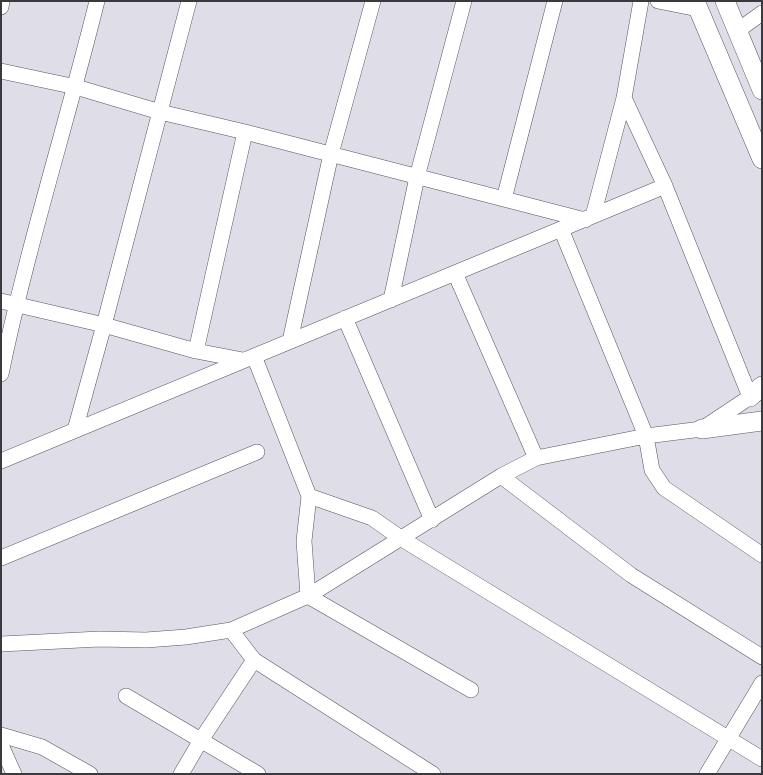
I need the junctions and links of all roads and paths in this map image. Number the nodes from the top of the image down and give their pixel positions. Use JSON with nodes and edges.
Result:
{"nodes":[{"id":1,"x":2,"y":1,"type":"edge"},
{"id":2,"x":97,"y":1,"type":"edge"},
{"id":3,"x":189,"y":1,"type":"edge"},
{"id":4,"x":373,"y":1,"type":"edge"},
{"id":5,"x":464,"y":1,"type":"edge"},
{"id":6,"x":555,"y":1,"type":"edge"},
{"id":7,"x":641,"y":1,"type":"edge"},
{"id":8,"x":658,"y":1,"type":"edge"},
{"id":9,"x":725,"y":1,"type":"edge"},
{"id":10,"x":696,"y":5,"type":"edge"},
{"id":11,"x":1,"y":7,"type":"edge"},
{"id":12,"x":762,"y":13,"type":"edge"},
{"id":13,"x":737,"y":31,"type":"junction"},
{"id":14,"x":1,"y":71,"type":"edge"},
{"id":15,"x":76,"y":87,"type":"junction"},
{"id":16,"x":762,"y":90,"type":"edge"},
{"id":17,"x":624,"y":98,"type":"junction"},
{"id":18,"x":160,"y":112,"type":"junction"},
{"id":19,"x":245,"y":132,"type":"junction"},
{"id":20,"x":331,"y":154,"type":"junction"},
{"id":21,"x":762,"y":159,"type":"edge"},
{"id":22,"x":417,"y":177,"type":"junction"},
{"id":23,"x":665,"y":186,"type":"junction"},
{"id":24,"x":504,"y":199,"type":"junction"},
{"id":25,"x":589,"y":218,"type":"junction"},
{"id":26,"x":561,"y":229,"type":"junction"},
{"id":27,"x":454,"y":273,"type":"junction"},
{"id":28,"x":391,"y":300,"type":"junction"},
{"id":29,"x":8,"y":303,"type":"edge"},
{"id":30,"x":345,"y":318,"type":"junction"},
{"id":31,"x":104,"y":326,"type":"junction"},
{"id":32,"x":290,"y":341,"type":"junction"},
{"id":33,"x":196,"y":351,"type":"junction"},
{"id":34,"x":249,"y":358,"type":"junction"},
{"id":35,"x":1,"y":374,"type":"edge"},
{"id":36,"x":756,"y":392,"type":"edge"},
{"id":37,"x":762,"y":421,"type":"edge"},
{"id":38,"x":702,"y":429,"type":"junction"},
{"id":39,"x":75,"y":430,"type":"junction"},
{"id":40,"x":646,"y":436,"type":"junction"},
{"id":41,"x":258,"y":452,"type":"dead end"},
{"id":42,"x":536,"y":458,"type":"junction"},
{"id":43,"x":1,"y":461,"type":"edge"},
{"id":44,"x":501,"y":476,"type":"junction"},
{"id":45,"x":309,"y":496,"type":"junction"},
{"id":46,"x":432,"y":520,"type":"junction"},
{"id":47,"x":402,"y":539,"type":"junction"},
{"id":48,"x":762,"y":555,"type":"edge"},
{"id":49,"x":1,"y":558,"type":"edge"},
{"id":50,"x":308,"y":596,"type":"junction"},
{"id":51,"x":231,"y":630,"type":"junction"},
{"id":52,"x":1,"y":644,"type":"edge"},
{"id":53,"x":762,"y":657,"type":"edge"},
{"id":54,"x":254,"y":660,"type":"junction"},
{"id":55,"x":762,"y":683,"type":"edge"},
{"id":56,"x":471,"y":690,"type":"dead end"},
{"id":57,"x":126,"y":696,"type":"dead end"},
{"id":58,"x":1,"y":734,"type":"edge"},
{"id":59,"x":728,"y":739,"type":"junction"},
{"id":60,"x":201,"y":740,"type":"junction"},
{"id":61,"x":1,"y":745,"type":"edge"},
{"id":62,"x":762,"y":759,"type":"edge"},
{"id":63,"x":425,"y":772,"type":"edge"},
{"id":64,"x":14,"y":774,"type":"edge"},
{"id":65,"x":90,"y":774,"type":"edge"},
{"id":66,"x":181,"y":774,"type":"edge"},
{"id":67,"x":258,"y":774,"type":"edge"},
{"id":68,"x":707,"y":774,"type":"edge"}],
"edges":[{"from":1,"to":11,"type":"street"},
{"from":2,"to":15,"type":"street"},
{"from":3,"to":18,"type":"street"},
{"from":4,"to":20,"type":"street"},
{"from":5,"to":22,"type":"street"},
{"from":6,"to":24,"type":"street"},
{"from":7,"to":17,"type":"street"},
{"from":8,"to":10,"type":"street"},
{"from":9,"to":13,"type":"street"},
{"from":10,"to":21,"type":"street"},
{"from":12,"to":13,"type":"street"},
{"from":13,"to":16,"type":"street"},
{"from":14,"to":15,"type":"street"},
{"from":15,"to":18,"type":"street"},
{"from":15,"to":29,"type":"street"},
{"from":17,"to":23,"type":"street"},
{"from":17,"to":25,"type":"street"},
{"from":18,"to":19,"type":"street"},
{"from":18,"to":31,"type":"street"},
{"from":19,"to":20,"type":"street"},
{"from":19,"to":33,"type":"street"},
{"from":20,"to":22,"type":"street"},
{"from":20,"to":32,"type":"street"},
{"from":22,"to":24,"type":"street"},
{"from":22,"to":28,"type":"street"},
{"from":23,"to":25,"type":"street"},
{"from":23,"to":36,"type":"street"},
{"from":24,"to":25,"type":"street"},
{"from":25,"to":26,"type":"street"},
{"from":26,"to":27,"type":"street"},
{"from":26,"to":40,"type":"street"},
{"from":27,"to":28,"type":"street"},
{"from":27,"to":42,"type":"street"},
{"from":28,"to":30,"type":"street"},
{"from":29,"to":31,"type":"street"},
{"from":29,"to":35,"type":"street"},
{"from":30,"to":32,"type":"street"},
{"from":30,"to":46,"type":"street"},
{"from":31,"to":33,"type":"street"},
{"from":31,"to":39,"type":"street"},
{"from":32,"to":34,"type":"street"},
{"from":33,"to":34,"type":"street"},
{"from":34,"to":39,"type":"street"},
{"from":34,"to":45,"type":"street"},
{"from":36,"to":38,"type":"street"},
{"from":37,"to":38,"type":"street"},
{"from":38,"to":40,"type":"street"},
{"from":39,"to":43,"type":"street"},
{"from":40,"to":42,"type":"street"},
{"from":40,"to":48,"type":"street"},
{"from":41,"to":49,"type":"street"},
{"from":42,"to":44,"type":"street"},
{"from":44,"to":46,"type":"street"},
{"from":44,"to":53,"type":"street"},
{"from":45,"to":47,"type":"street"},
{"from":45,"to":50,"type":"street"},
{"from":46,"to":47,"type":"street"},
{"from":47,"to":50,"type":"street"},
{"from":47,"to":59,"type":"street"},
{"from":50,"to":51,"type":"street"},
{"from":50,"to":56,"type":"street"},
{"from":51,"to":52,"type":"street"},
{"from":51,"to":54,"type":"street"},
{"from":54,"to":60,"type":"street"},
{"from":54,"to":63,"type":"street"},
{"from":55,"to":59,"type":"street"},
{"from":57,"to":60,"type":"street"},
{"from":58,"to":65,"type":"street"},
{"from":59,"to":62,"type":"street"},
{"from":59,"to":68,"type":"street"},
{"from":60,"to":66,"type":"street"},
{"from":60,"to":67,"type":"street"},
{"from":61,"to":64,"type":"street"}]}
